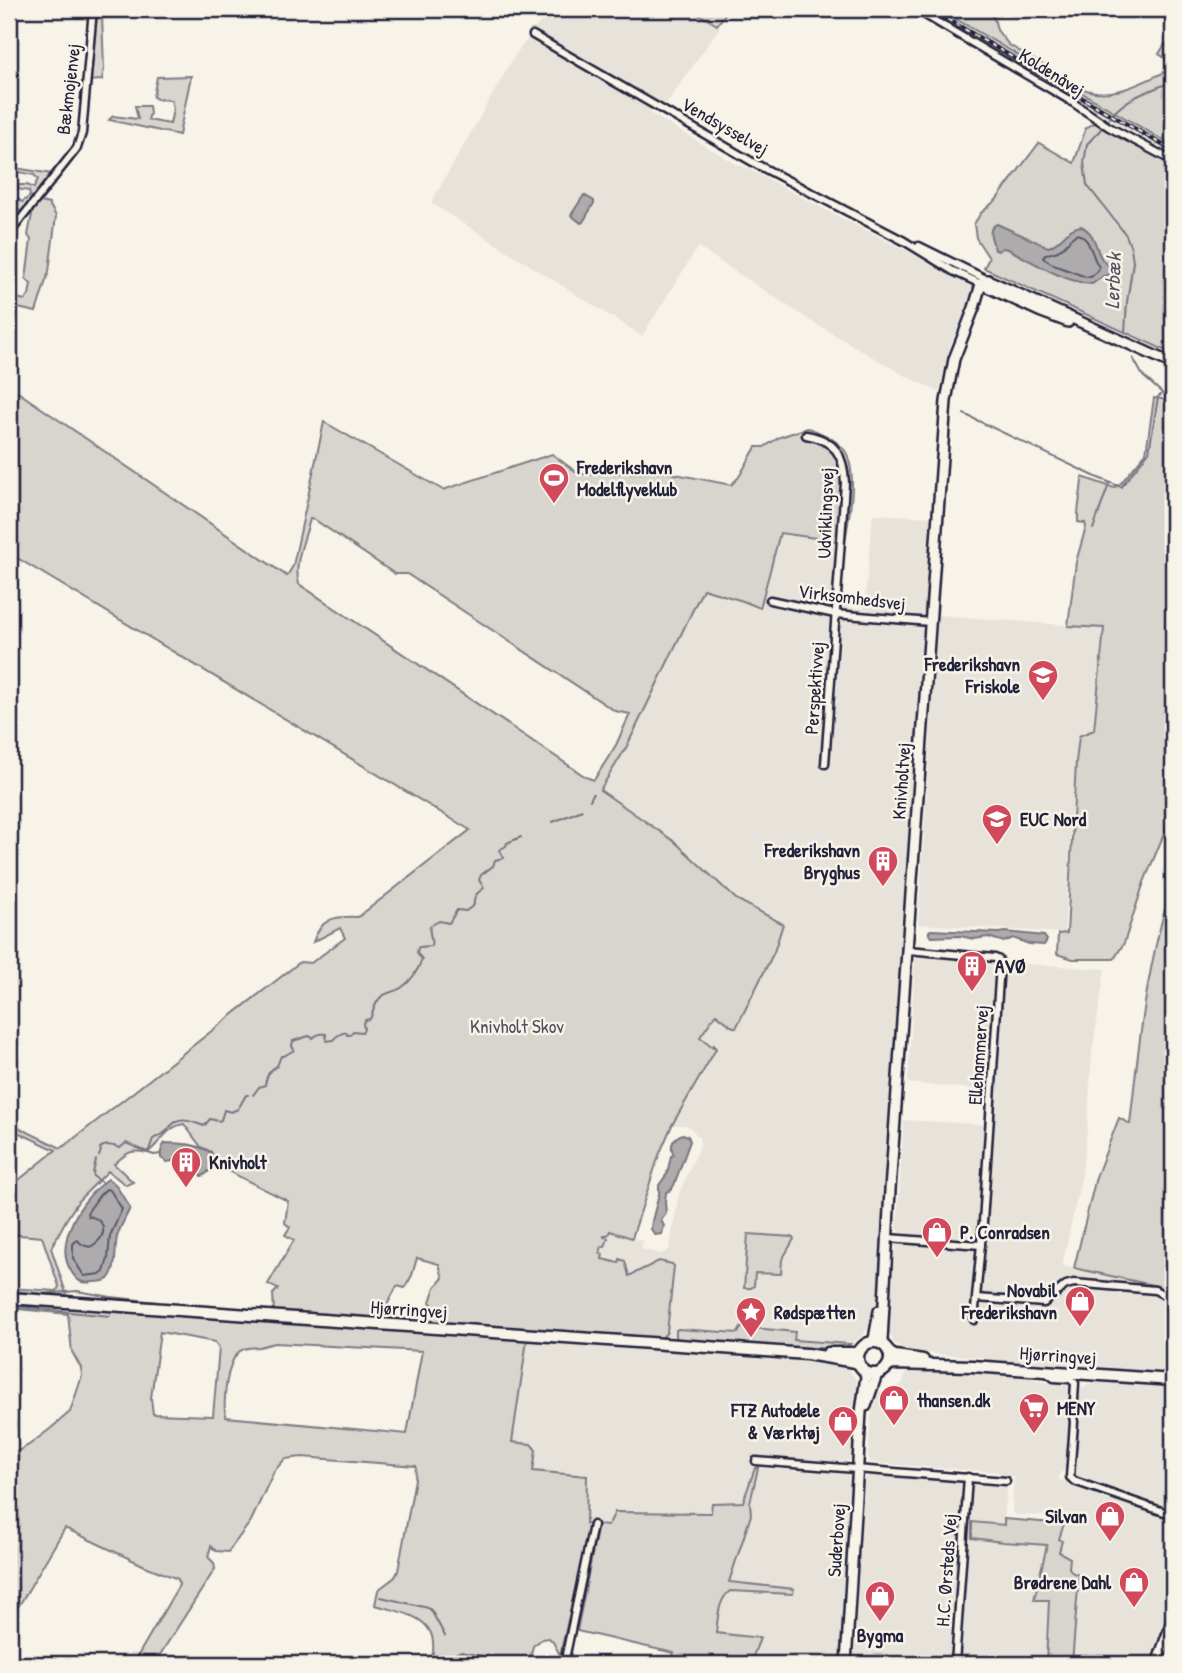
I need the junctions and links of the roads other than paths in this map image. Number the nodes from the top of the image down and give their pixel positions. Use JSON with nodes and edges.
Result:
{"nodes":[{"id":1,"x":93,"y":9,"type":"edge"},
{"id":2,"x":915,"y":9,"type":"edge"},
{"id":3,"x":533,"y":35,"type":"dead end"},
{"id":4,"x":1173,"y":161,"type":"edge"},
{"id":5,"x":9,"y":234,"type":"edge"},
{"id":6,"x":986,"y":284,"type":"junction"},
{"id":7,"x":1173,"y":363,"type":"edge"},
{"id":8,"x":806,"y":435,"type":"dead end"},
{"id":9,"x":770,"y":600,"type":"dead end"},
{"id":10,"x":835,"y":614,"type":"junction"},
{"id":11,"x":930,"y":622,"type":"junction"},
{"id":12,"x":825,"y":764,"type":"dead end"},
{"id":13,"x":908,"y":950,"type":"junction"},
{"id":14,"x":888,"y":1238,"type":"junction"},
{"id":15,"x":981,"y":1245,"type":"junction"},
{"id":16,"x":9,"y":1298,"type":"edge"},
{"id":17,"x":976,"y":1298,"type":"junction"},
{"id":18,"x":1173,"y":1300,"type":"edge"},
{"id":19,"x":883,"y":1303,"type":"junction"},
{"id":20,"x":974,"y":1320,"type":"dead end"},
{"id":21,"x":871,"y":1342,"type":"junction"},
{"id":22,"x":886,"y":1349,"type":"junction"},
{"id":23,"x":859,"y":1351,"type":"junction"},
{"id":24,"x":807,"y":1354,"type":"junction"},
{"id":25,"x":940,"y":1364,"type":"junction"},
{"id":26,"x":888,"y":1366,"type":"junction"},
{"id":27,"x":862,"y":1368,"type":"junction"},
{"id":28,"x":1045,"y":1371,"type":"junction"},
{"id":29,"x":877,"y":1374,"type":"junction"},
{"id":30,"x":1173,"y":1380,"type":"edge"},
{"id":31,"x":862,"y":1417,"type":"junction"},
{"id":32,"x":756,"y":1461,"type":"dead end"},
{"id":33,"x":858,"y":1469,"type":"junction"},
{"id":34,"x":968,"y":1478,"type":"junction"},
{"id":35,"x":1006,"y":1481,"type":"dead end"},
{"id":36,"x":1173,"y":1515,"type":"edge"},
{"id":37,"x":593,"y":1525,"type":"dead end"},
{"id":38,"x":1173,"y":1618,"type":"edge"},
{"id":39,"x":564,"y":1664,"type":"edge"},
{"id":40,"x":846,"y":1664,"type":"edge"},
{"id":41,"x":955,"y":1664,"type":"edge"},
{"id":42,"x":1157,"y":1664,"type":"edge"}],
"edges":[{"from":1,"to":5,"type":"street","name":"Bækmojenvej"},
{"from":2,"to":4,"type":"street","name":"Koldenåvej"},
{"from":3,"to":6,"type":"street","name":"Vendsysselvej"},
{"from":6,"to":7,"type":"street","name":"Vendsysselvej"},
{"from":6,"to":11,"type":"street","name":"Knivholtvej"},
{"from":8,"to":10,"type":"street","name":"Udviklingsvej"},
{"from":9,"to":10,"type":"street","name":"Virksomhedsvej"},
{"from":10,"to":11,"type":"street","name":"Virksomhedsvej"},
{"from":10,"to":12,"type":"street","name":"Perspektivvej"},
{"from":11,"to":13,"type":"street","name":"Knivholtvej"},
{"from":13,"to":14,"type":"street","name":"Knivholtvej"},
{"from":13,"to":15,"type":"street","name":"Ellehammervej"},
{"from":14,"to":15,"type":"street"},
{"from":14,"to":19,"type":"street","name":"Knivholtvej"},
{"from":15,"to":17,"type":"street","name":"Ellehammervej"},
{"from":16,"to":24,"type":"main road","name":"Hjørringvej"},
{"from":17,"to":18,"type":"street"},
{"from":17,"to":20,"type":"street","name":"Ellehammervej"},
{"from":19,"to":21,"type":"street","name":"Knivholtvej"},
{"from":19,"to":22,"type":"street","name":"Knivholtvej"},
{"from":21,"to":22,"type":"main road"},
{"from":21,"to":23,"type":"main road"},
{"from":22,"to":25,"type":"main road","name":"Hjørringvej"},
{"from":22,"to":26,"type":"main road"},
{"from":23,"to":24,"type":"main road","name":"Hjørringvej"},
{"from":23,"to":27,"type":"main road"},
{"from":24,"to":27,"type":"main road","name":"Hjørringvej"},
{"from":25,"to":26,"type":"main road","name":"Hjørringvej"},
{"from":25,"to":28,"type":"main road","name":"Hjørringvej"},
{"from":26,"to":29,"type":"main road"},
{"from":27,"to":29,"type":"main road"},
{"from":27,"to":31,"type":"street","name":"Suderbovej"},
{"from":28,"to":30,"type":"main road","name":"Hjørringvej"},
{"from":28,"to":36,"type":"street"},
{"from":29,"to":31,"type":"street","name":"Suderbovej"},
{"from":31,"to":33,"type":"street","name":"Suderbovej"},
{"from":32,"to":33,"type":"street"},
{"from":33,"to":34,"type":"street"},
{"from":33,"to":40,"type":"street","name":"Suderbovej"},
{"from":34,"to":35,"type":"street"},
{"from":34,"to":41,"type":"street","name":"H.C. Ørsteds Vej"},
{"from":37,"to":39,"type":"street"},
{"from":38,"to":42,"type":"street"}]}
